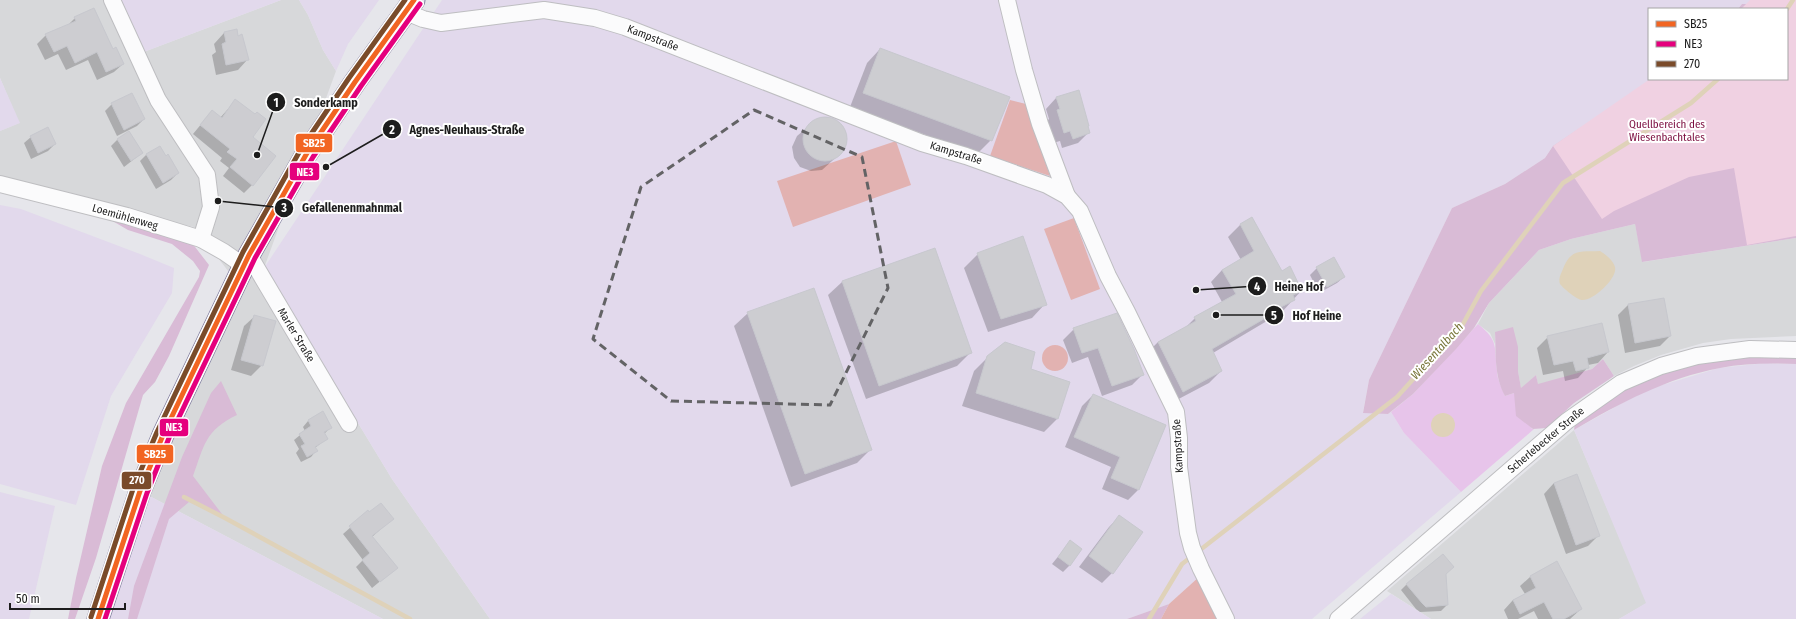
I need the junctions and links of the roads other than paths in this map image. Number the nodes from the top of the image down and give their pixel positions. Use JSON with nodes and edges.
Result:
{"nodes":[{"id":1,"x":112,"y":0,"type":"edge"},
{"id":2,"x":1008,"y":0,"type":"edge"},
{"id":3,"x":410,"y":6,"type":"edge"},
{"id":4,"x":0,"y":184,"type":"edge"},
{"id":5,"x":1067,"y":196,"type":"junction"},
{"id":6,"x":201,"y":239,"type":"junction"},
{"id":7,"x":246,"y":261,"type":"junction"},
{"id":8,"x":1796,"y":350,"type":"edge"},
{"id":9,"x":346,"y":420,"type":"dead end"},
{"id":10,"x":98,"y":619,"type":"edge"},
{"id":11,"x":1226,"y":619,"type":"edge"},
{"id":12,"x":1338,"y":619,"type":"edge"}],
"edges":[{"from":1,"to":6,"type":"street"},
{"from":2,"to":5,"type":"street"},
{"from":3,"to":5,"type":"street","name":"Kampstraße"},
{"from":3,"to":7,"type":"main road"},
{"from":4,"to":6,"type":"street","name":"Loemühlenweg"},
{"from":5,"to":11,"type":"street","name":"Kampstraße"},
{"from":6,"to":7,"type":"street","name":"Loemühlenweg"},
{"from":7,"to":9,"type":"street","name":"Marler Straße"},
{"from":7,"to":10,"type":"main road"},
{"from":8,"to":12,"type":"street","name":"Scherlebecker Straße"}]}
